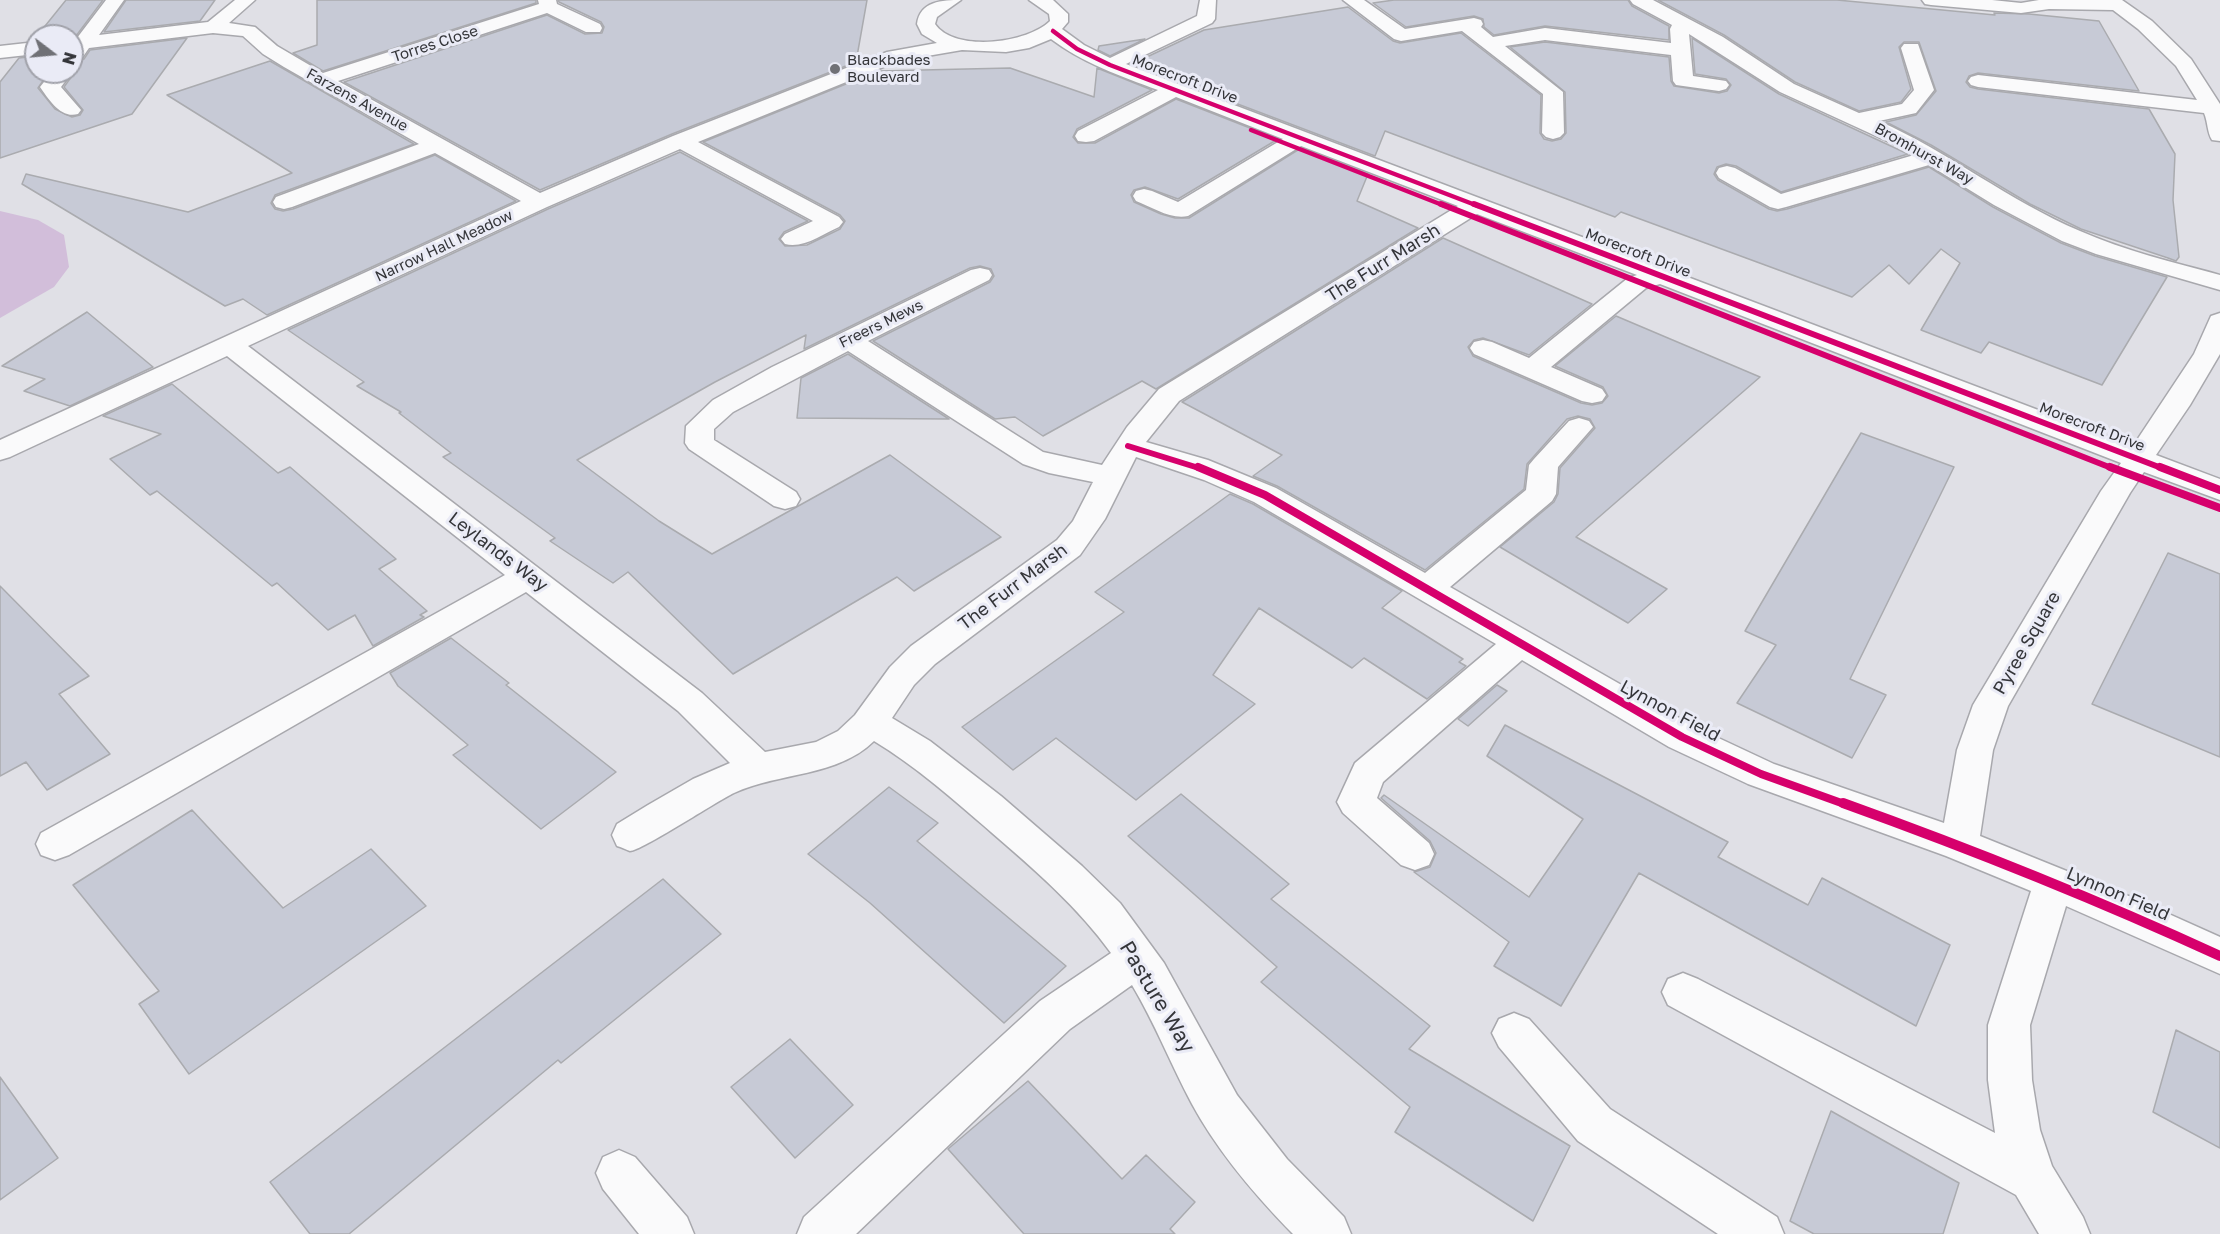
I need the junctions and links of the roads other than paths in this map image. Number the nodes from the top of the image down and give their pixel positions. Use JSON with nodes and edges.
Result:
{"nodes":[{"id":1,"x":115,"y":0,"type":"edge"},
{"id":2,"x":246,"y":0,"type":"edge"},
{"id":3,"x":952,"y":0,"type":"edge"},
{"id":4,"x":1038,"y":0,"type":"edge"},
{"id":5,"x":1352,"y":0,"type":"edge"},
{"id":6,"x":1639,"y":0,"type":"edge"},
{"id":7,"x":1931,"y":0,"type":"edge"},
{"id":8,"x":1208,"y":2,"type":"dead end"},
{"id":9,"x":2113,"y":2,"type":"edge"},
{"id":10,"x":547,"y":3,"type":"edge"},
{"id":11,"x":933,"y":5,"type":"edge"},
{"id":12,"x":1060,"y":15,"type":"edge"},
{"id":13,"x":1678,"y":19,"type":"junction"},
{"id":14,"x":213,"y":27,"type":"junction"},
{"id":15,"x":593,"y":28,"type":"dead end"},
{"id":16,"x":927,"y":28,"type":"junction"},
{"id":17,"x":84,"y":38,"type":"edge"},
{"id":18,"x":1490,"y":43,"type":"junction"},
{"id":19,"x":961,"y":45,"type":"junction"},
{"id":20,"x":1014,"y":45,"type":"junction"},
{"id":21,"x":84,"y":47,"type":"edge"},
{"id":22,"x":1911,"y":48,"type":"dead end"},
{"id":23,"x":24,"y":49,"type":"edge"},
{"id":24,"x":1680,"y":50,"type":"junction"},
{"id":25,"x":0,"y":52,"type":"edge"},
{"id":26,"x":894,"y":56,"type":"junction"},
{"id":27,"x":1103,"y":63,"type":"junction"},
{"id":28,"x":322,"y":80,"type":"junction"},
{"id":29,"x":1978,"y":81,"type":"dead end"},
{"id":30,"x":52,"y":84,"type":"edge"},
{"id":31,"x":1719,"y":85,"type":"dead end"},
{"id":32,"x":1174,"y":90,"type":"junction"},
{"id":33,"x":71,"y":110,"type":"dead end"},
{"id":34,"x":2217,"y":118,"type":"edge"},
{"id":35,"x":1858,"y":119,"type":"junction"},
{"id":36,"x":1553,"y":133,"type":"dead end"},
{"id":37,"x":2220,"y":135,"type":"edge"},
{"id":38,"x":1086,"y":136,"type":"dead end"},
{"id":39,"x":1299,"y":138,"type":"junction"},
{"id":40,"x":681,"y":141,"type":"junction"},
{"id":41,"x":436,"y":145,"type":"junction"},
{"id":42,"x":1932,"y":157,"type":"junction"},
{"id":43,"x":1727,"y":173,"type":"dead end"},
{"id":44,"x":1144,"y":196,"type":"dead end"},
{"id":45,"x":284,"y":202,"type":"dead end"},
{"id":46,"x":539,"y":202,"type":"junction"},
{"id":47,"x":1474,"y":206,"type":"junction"},
{"id":48,"x":793,"y":239,"type":"dead end"},
{"id":49,"x":980,"y":275,"type":"dead end"},
{"id":50,"x":1663,"y":276,"type":"junction"},
{"id":51,"x":2220,"y":283,"type":"edge"},
{"id":52,"x":2220,"y":321,"type":"edge"},
{"id":53,"x":849,"y":340,"type":"junction"},
{"id":54,"x":230,"y":345,"type":"junction"},
{"id":55,"x":1483,"y":348,"type":"dead end"},
{"id":56,"x":1532,"y":369,"type":"junction"},
{"id":57,"x":1592,"y":395,"type":"dead end"},
{"id":58,"x":1579,"y":427,"type":"dead end"},
{"id":59,"x":5,"y":445,"type":"edge"},
{"id":60,"x":1128,"y":446,"type":"junction"},
{"id":61,"x":2138,"y":459,"type":"junction"},
{"id":62,"x":1111,"y":476,"type":"junction"},
{"id":63,"x":2220,"y":490,"type":"edge"},
{"id":64,"x":785,"y":500,"type":"dead end"},
{"id":65,"x":529,"y":576,"type":"junction"},
{"id":66,"x":1427,"y":589,"type":"junction"},
{"id":67,"x":1519,"y":643,"type":"junction"},
{"id":68,"x":870,"y":723,"type":"junction"},
{"id":69,"x":758,"y":768,"type":"junction"},
{"id":70,"x":631,"y":835,"type":"dead end"},
{"id":71,"x":55,"y":844,"type":"dead end"},
{"id":72,"x":1960,"y":845,"type":"junction"},
{"id":73,"x":1415,"y":854,"type":"dead end"},
{"id":74,"x":2053,"y":883,"type":"junction"},
{"id":75,"x":2220,"y":956,"type":"edge"},
{"id":76,"x":1138,"y":958,"type":"junction"},
{"id":77,"x":1683,"y":992,"type":"dead end"},
{"id":78,"x":1514,"y":1034,"type":"dead end"},
{"id":79,"x":619,"y":1173,"type":"dead end"},
{"id":80,"x":2033,"y":1178,"type":"junction"},
{"id":81,"x":670,"y":1234,"type":"edge"},
{"id":82,"x":821,"y":1234,"type":"edge"},
{"id":83,"x":1327,"y":1234,"type":"edge"},
{"id":84,"x":1760,"y":1234,"type":"edge"},
{"id":85,"x":2066,"y":1234,"type":"edge"}],
"edges":[{"from":1,"to":17,"type":"street"},
{"from":2,"to":14,"type":"street"},
{"from":3,"to":11,"type":"street"},
{"from":4,"to":12,"type":"street","name":"Morecroft Drive"},
{"from":5,"to":18,"type":"street"},
{"from":6,"to":13,"type":"street","name":"Bromhurst Way"},
{"from":7,"to":9,"type":"street"},
{"from":8,"to":27,"type":"street"},
{"from":9,"to":34,"type":"street"},
{"from":10,"to":15,"type":"street","name":"Torres Close"},
{"from":10,"to":28,"type":"street","name":"Torres Close"},
{"from":11,"to":16,"type":"street"},
{"from":12,"to":20,"type":"street"},
{"from":12,"to":27,"type":"street","name":"Morecroft Drive"},
{"from":13,"to":24,"type":"street"},
{"from":13,"to":35,"type":"street","name":"Bromhurst Way"},
{"from":14,"to":21,"type":"street","name":"Farzens Avenue"},
{"from":14,"to":28,"type":"street","name":"Farzens Avenue"},
{"from":16,"to":19,"type":"street"},
{"from":16,"to":26,"type":"street","name":"Narrow Hall Meadow"},
{"from":18,"to":24,"type":"street"},
{"from":18,"to":36,"type":"street"},
{"from":19,"to":20,"type":"street"},
{"from":19,"to":26,"type":"street","name":"Narrow Hall Meadow"},
{"from":20,"to":27,"type":"street","name":"Morecroft Drive"},
{"from":22,"to":35,"type":"street"},
{"from":23,"to":25,"type":"street"},
{"from":24,"to":31,"type":"street"},
{"from":26,"to":40,"type":"street","name":"Narrow Hall Meadow"},
{"from":27,"to":32,"type":"street","name":"Morecroft Drive"},
{"from":28,"to":41,"type":"street","name":"Farzens Avenue"},
{"from":29,"to":34,"type":"street"},
{"from":30,"to":33,"type":"street"},
{"from":32,"to":38,"type":"street"},
{"from":32,"to":39,"type":"street","name":"Morecroft Drive"},
{"from":34,"to":37,"type":"street"},
{"from":35,"to":42,"type":"street","name":"Bromhurst Way"},
{"from":39,"to":44,"type":"street"},
{"from":39,"to":47,"type":"street","name":"Morecroft Drive"},
{"from":40,"to":46,"type":"street","name":"Narrow Hall Meadow"},
{"from":40,"to":48,"type":"street"},
{"from":41,"to":45,"type":"street"},
{"from":41,"to":46,"type":"street","name":"Farzens Avenue"},
{"from":42,"to":43,"type":"street"},
{"from":42,"to":51,"type":"street","name":"Bromhurst Way"},
{"from":46,"to":54,"type":"street","name":"Narrow Hall Meadow"},
{"from":47,"to":50,"type":"street","name":"Morecroft Drive"},
{"from":47,"to":60,"type":"street","name":"The Furr Marsh"},
{"from":49,"to":53,"type":"street","name":"Freers Mews"},
{"from":50,"to":56,"type":"street"},
{"from":50,"to":61,"type":"street","name":"Morecroft Drive"},
{"from":52,"to":61,"type":"street","name":"Pyree Square"},
{"from":53,"to":62,"type":"street"},
{"from":53,"to":64,"type":"street","name":"Freers Mews"},
{"from":54,"to":59,"type":"street","name":"Narrow Hall Meadow"},
{"from":54,"to":65,"type":"street","name":"Leylands Way"},
{"from":55,"to":56,"type":"street"},
{"from":56,"to":57,"type":"street"},
{"from":58,"to":66,"type":"street"},
{"from":60,"to":62,"type":"street","name":"The Furr Marsh"},
{"from":60,"to":66,"type":"street","name":"Lynnon Field"},
{"from":61,"to":63,"type":"street","name":"Morecroft Drive"},
{"from":61,"to":72,"type":"street","name":"Pyree Square"},
{"from":62,"to":68,"type":"street","name":"The Furr Marsh"},
{"from":65,"to":69,"type":"street","name":"Leylands Way"},
{"from":65,"to":71,"type":"street"},
{"from":66,"to":67,"type":"street","name":"Lynnon Field"},
{"from":67,"to":72,"type":"street","name":"Lynnon Field"},
{"from":67,"to":73,"type":"street"},
{"from":68,"to":69,"type":"street","name":"The Furr Marsh"},
{"from":68,"to":76,"type":"street","name":"Pasture Way"},
{"from":69,"to":70,"type":"street","name":"The Furr Marsh"},
{"from":72,"to":74,"type":"street","name":"Lynnon Field"},
{"from":74,"to":75,"type":"street","name":"Lynnon Field"},
{"from":74,"to":80,"type":"street"},
{"from":76,"to":82,"type":"street"},
{"from":76,"to":83,"type":"street","name":"Pasture Way"},
{"from":77,"to":80,"type":"street"},
{"from":78,"to":84,"type":"street"},
{"from":79,"to":81,"type":"street"},
{"from":80,"to":85,"type":"street"}]}
